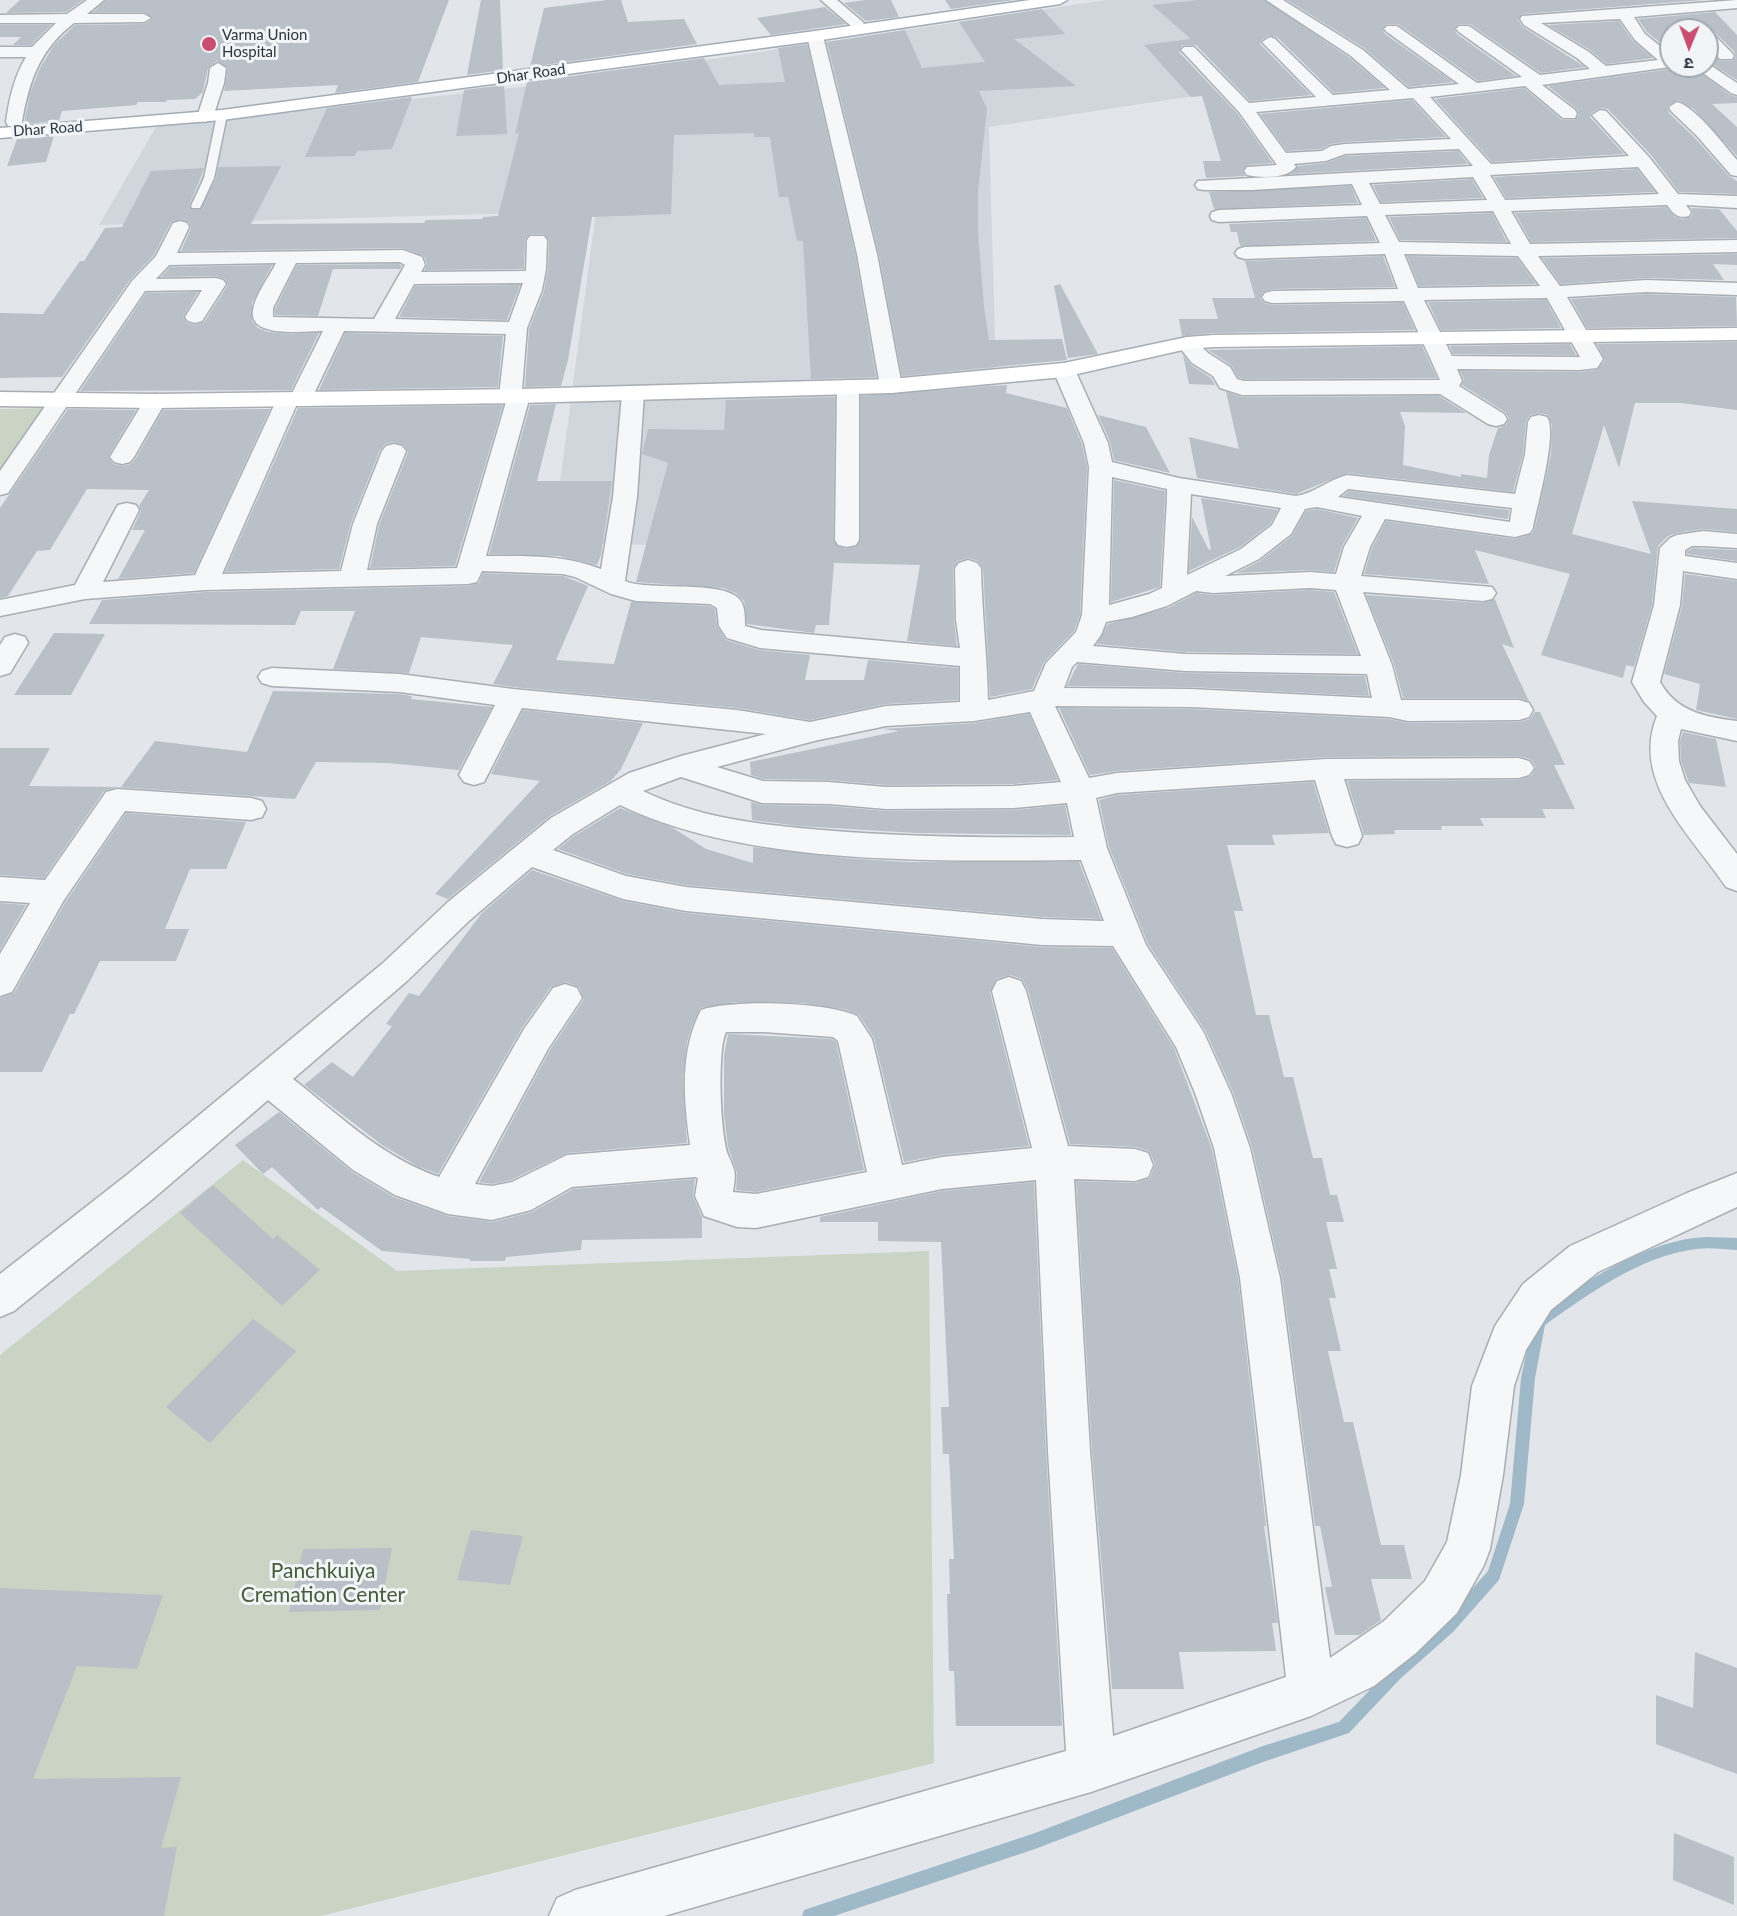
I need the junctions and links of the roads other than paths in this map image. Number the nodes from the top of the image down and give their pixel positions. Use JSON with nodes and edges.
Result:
{"nodes":[{"id":1,"x":97,"y":0,"type":"edge"},
{"id":2,"x":828,"y":0,"type":"edge"},
{"id":3,"x":1011,"y":0,"type":"edge"},
{"id":4,"x":1273,"y":0,"type":"edge"},
{"id":5,"x":1050,"y":1,"type":"edge"},
{"id":6,"x":1737,"y":4,"type":"edge"},
{"id":7,"x":1688,"y":10,"type":"junction"},
{"id":8,"x":0,"y":11,"type":"edge"},
{"id":9,"x":81,"y":11,"type":"junction"},
{"id":10,"x":1624,"y":15,"type":"junction"},
{"id":11,"x":144,"y":18,"type":"dead end"},
{"id":12,"x":1694,"y":18,"type":"edge"},
{"id":13,"x":0,"y":19,"type":"edge"},
{"id":14,"x":67,"y":19,"type":"junction"},
{"id":15,"x":856,"y":23,"type":"junction"},
{"id":16,"x":1392,"y":29,"type":"dead end"},
{"id":17,"x":1464,"y":29,"type":"dead end"},
{"id":18,"x":815,"y":36,"type":"junction"},
{"id":19,"x":1270,"y":42,"type":"dead end"},
{"id":20,"x":1719,"y":49,"type":"edge"},
{"id":21,"x":1189,"y":50,"type":"dead end"},
{"id":22,"x":0,"y":52,"type":"edge"},
{"id":23,"x":36,"y":52,"type":"junction"},
{"id":24,"x":1659,"y":53,"type":"edge"},
{"id":25,"x":1719,"y":57,"type":"edge"},
{"id":26,"x":1659,"y":64,"type":"edge"},
{"id":27,"x":219,"y":68,"type":"dead end"},
{"id":28,"x":1602,"y":71,"type":"junction"},
{"id":29,"x":1719,"y":75,"type":"edge"},
{"id":30,"x":1737,"y":75,"type":"edge"},
{"id":31,"x":1719,"y":77,"type":"edge"},
{"id":32,"x":1533,"y":81,"type":"junction"},
{"id":33,"x":1474,"y":88,"type":"junction"},
{"id":34,"x":1737,"y":90,"type":"edge"},
{"id":35,"x":1412,"y":100,"type":"junction"},
{"id":36,"x":1329,"y":101,"type":"junction"},
{"id":37,"x":1677,"y":107,"type":"dead end"},
{"id":38,"x":1245,"y":108,"type":"junction"},
{"id":39,"x":207,"y":111,"type":"junction"},
{"id":40,"x":1569,"y":114,"type":"dead end"},
{"id":41,"x":1600,"y":115,"type":"dead end"},
{"id":42,"x":222,"y":116,"type":"junction"},
{"id":43,"x":1341,"y":116,"type":"dead end"},
{"id":44,"x":1317,"y":118,"type":"dead end"},
{"id":45,"x":1281,"y":122,"type":"dead end"},
{"id":46,"x":7,"y":123,"type":"edge"},
{"id":47,"x":1257,"y":124,"type":"junction"},
{"id":48,"x":0,"y":133,"type":"edge"},
{"id":49,"x":1464,"y":144,"type":"junction"},
{"id":50,"x":1283,"y":159,"type":"junction"},
{"id":51,"x":1642,"y":161,"type":"junction"},
{"id":52,"x":1253,"y":171,"type":"dead end"},
{"id":53,"x":1482,"y":171,"type":"junction"},
{"id":54,"x":1737,"y":171,"type":"edge"},
{"id":55,"x":1358,"y":179,"type":"junction"},
{"id":56,"x":1204,"y":185,"type":"dead end"},
{"id":57,"x":1671,"y":199,"type":"junction"},
{"id":58,"x":1737,"y":202,"type":"edge"},
{"id":59,"x":196,"y":206,"type":"dead end"},
{"id":60,"x":1498,"y":206,"type":"junction"},
{"id":61,"x":1373,"y":210,"type":"junction"},
{"id":62,"x":1219,"y":216,"type":"dead end"},
{"id":63,"x":180,"y":227,"type":"dead end"},
{"id":64,"x":537,"y":240,"type":"dead end"},
{"id":65,"x":1706,"y":245,"type":"junction"},
{"id":66,"x":1737,"y":246,"type":"edge"},
{"id":67,"x":1392,"y":248,"type":"junction"},
{"id":68,"x":1524,"y":249,"type":"junction"},
{"id":69,"x":1245,"y":253,"type":"dead end"},
{"id":70,"x":289,"y":258,"type":"junction"},
{"id":71,"x":164,"y":259,"type":"junction"},
{"id":72,"x":534,"y":277,"type":"junction"},
{"id":73,"x":407,"y":278,"type":"junction"},
{"id":74,"x":139,"y":285,"type":"junction"},
{"id":75,"x":1737,"y":289,"type":"edge"},
{"id":76,"x":1554,"y":292,"type":"junction"},
{"id":77,"x":1410,"y":293,"type":"junction"},
{"id":78,"x":1272,"y":297,"type":"dead end"},
{"id":79,"x":195,"y":317,"type":"dead end"},
{"id":80,"x":338,"y":323,"type":"junction"},
{"id":81,"x":381,"y":325,"type":"junction"},
{"id":82,"x":517,"y":328,"type":"junction"},
{"id":83,"x":1737,"y":334,"type":"edge"},
{"id":84,"x":1432,"y":337,"type":"junction"},
{"id":85,"x":1581,"y":337,"type":"junction"},
{"id":86,"x":1187,"y":344,"type":"junction"},
{"id":87,"x":1444,"y":362,"type":"junction"},
{"id":88,"x":1064,"y":370,"type":"junction"},
{"id":89,"x":891,"y":386,"type":"junction"},
{"id":90,"x":848,"y":387,"type":"junction"},
{"id":91,"x":1445,"y":387,"type":"junction"},
{"id":92,"x":633,"y":394,"type":"junction"},
{"id":93,"x":514,"y":396,"type":"junction"},
{"id":94,"x":295,"y":398,"type":"junction"},
{"id":95,"x":0,"y":399,"type":"edge"},
{"id":96,"x":61,"y":400,"type":"junction"},
{"id":97,"x":155,"y":401,"type":"junction"},
{"id":98,"x":1496,"y":419,"type":"dead end"},
{"id":99,"x":1539,"y":422,"type":"dead end"},
{"id":100,"x":394,"y":451,"type":"dead end"},
{"id":101,"x":122,"y":457,"type":"dead end"},
{"id":102,"x":1101,"y":467,"type":"junction"},
{"id":103,"x":1179,"y":485,"type":"junction"},
{"id":104,"x":0,"y":488,"type":"edge"},
{"id":105,"x":1307,"y":502,"type":"junction"},
{"id":106,"x":1525,"y":502,"type":"junction"},
{"id":107,"x":127,"y":510,"type":"dead end"},
{"id":108,"x":1377,"y":511,"type":"junction"},
{"id":109,"x":847,"y":540,"type":"dead end"},
{"id":110,"x":1737,"y":541,"type":"edge"},
{"id":111,"x":1670,"y":561,"type":"junction"},
{"id":112,"x":471,"y":563,"type":"junction"},
{"id":113,"x":968,"y":568,"type":"dead end"},
{"id":114,"x":1737,"y":571,"type":"edge"},
{"id":115,"x":352,"y":580,"type":"junction"},
{"id":116,"x":205,"y":582,"type":"junction"},
{"id":117,"x":1346,"y":583,"type":"junction"},
{"id":118,"x":611,"y":585,"type":"junction"},
{"id":119,"x":1185,"y":588,"type":"junction"},
{"id":120,"x":85,"y":591,"type":"junction"},
{"id":121,"x":1483,"y":593,"type":"dead end"},
{"id":122,"x":0,"y":608,"type":"edge"},
{"id":123,"x":1095,"y":615,"type":"junction"},
{"id":124,"x":15,"y":643,"type":"dead end"},
{"id":125,"x":1070,"y":652,"type":"junction"},
{"id":126,"x":973,"y":658,"type":"junction"},
{"id":127,"x":1378,"y":665,"type":"junction"},
{"id":128,"x":0,"y":667,"type":"edge"},
{"id":129,"x":272,"y":677,"type":"dead end"},
{"id":130,"x":513,"y":698,"type":"junction"},
{"id":131,"x":1042,"y":700,"type":"junction"},
{"id":132,"x":1389,"y":708,"type":"junction"},
{"id":133,"x":1519,"y":710,"type":"dead end"},
{"id":134,"x":975,"y":711,"type":"junction"},
{"id":135,"x":1672,"y":714,"type":"junction"},
{"id":136,"x":814,"y":731,"type":"junction"},
{"id":137,"x":1737,"y":731,"type":"edge"},
{"id":138,"x":681,"y":765,"type":"junction"},
{"id":139,"x":1519,"y":768,"type":"dead end"},
{"id":140,"x":1326,"y":769,"type":"junction"},
{"id":141,"x":474,"y":775,"type":"dead end"},
{"id":142,"x":1080,"y":791,"type":"junction"},
{"id":143,"x":619,"y":792,"type":"junction"},
{"id":144,"x":251,"y":809,"type":"dead end"},
{"id":145,"x":1347,"y":836,"type":"dead end"},
{"id":146,"x":1092,"y":848,"type":"junction"},
{"id":147,"x":528,"y":853,"type":"junction"},
{"id":148,"x":1737,"y":879,"type":"edge"},
{"id":149,"x":0,"y":889,"type":"edge"},
{"id":150,"x":52,"y":892,"type":"junction"},
{"id":151,"x":1126,"y":934,"type":"junction"},
{"id":152,"x":0,"y":983,"type":"edge"},
{"id":153,"x":1009,"y":991,"type":"dead end"},
{"id":154,"x":565,"y":998,"type":"dead end"},
{"id":155,"x":268,"y":1079,"type":"junction"},
{"id":156,"x":1054,"y":1162,"type":"junction"},
{"id":157,"x":711,"y":1164,"type":"junction"},
{"id":158,"x":1135,"y":1165,"type":"dead end"},
{"id":159,"x":888,"y":1182,"type":"junction"},
{"id":160,"x":1733,"y":1194,"type":"edge"},
{"id":161,"x":448,"y":1197,"type":"junction"},
{"id":162,"x":0,"y":1298,"type":"edge"},
{"id":163,"x":1311,"y":1692,"type":"junction"},
{"id":164,"x":1091,"y":1768,"type":"junction"},
{"id":165,"x":575,"y":1916,"type":"edge"}],
"edges":[{"from":1,"to":9,"type":"street"},
{"from":2,"to":15,"type":"street"},
{"from":3,"to":15,"type":"main road","name":"Dhar Road"},
{"from":4,"to":35,"type":"street"},
{"from":5,"to":18,"type":"main road","name":"Dhar Road"},
{"from":6,"to":7,"type":"street"},
{"from":7,"to":10,"type":"street"},
{"from":7,"to":12,"type":"street"},
{"from":8,"to":9,"type":"street"},
{"from":9,"to":14,"type":"street"},
{"from":10,"to":24,"type":"street"},
{"from":10,"to":28,"type":"street"},
{"from":11,"to":14,"type":"street"},
{"from":13,"to":14,"type":"street"},
{"from":14,"to":23,"type":"street"},
{"from":15,"to":39,"type":"main road","name":"Dhar Road"},
{"from":16,"to":33,"type":"street"},
{"from":17,"to":32,"type":"street"},
{"from":18,"to":42,"type":"main road","name":"Dhar Road"},
{"from":18,"to":89,"type":"street"},
{"from":19,"to":36,"type":"street"},
{"from":20,"to":25,"type":"street"},
{"from":21,"to":38,"type":"street"},
{"from":22,"to":23,"type":"street"},
{"from":23,"to":46,"type":"street"},
{"from":26,"to":28,"type":"street"},
{"from":27,"to":39,"type":"street"},
{"from":28,"to":32,"type":"street"},
{"from":29,"to":30,"type":"street"},
{"from":31,"to":34,"type":"street"},
{"from":32,"to":33,"type":"street"},
{"from":32,"to":40,"type":"street"},
{"from":33,"to":35,"type":"street"},
{"from":35,"to":36,"type":"street"},
{"from":35,"to":49,"type":"street"},
{"from":36,"to":38,"type":"street"},
{"from":37,"to":54,"type":"street"},
{"from":38,"to":47,"type":"street"},
{"from":39,"to":42,"type":"main road","name":"Dhar Road"},
{"from":39,"to":46,"type":"main road","name":"Dhar Road"},
{"from":39,"to":48,"type":"main road","name":"Dhar Road"},
{"from":41,"to":51,"type":"street"},
{"from":42,"to":59,"type":"lane"},
{"from":43,"to":44,"type":"street"},
{"from":45,"to":47,"type":"street"},
{"from":47,"to":50,"type":"street"},
{"from":49,"to":50,"type":"street"},
{"from":49,"to":53,"type":"street"},
{"from":50,"to":52,"type":"street"},
{"from":51,"to":53,"type":"street"},
{"from":51,"to":57,"type":"street"},
{"from":53,"to":55,"type":"street"},
{"from":53,"to":60,"type":"street"},
{"from":55,"to":56,"type":"street"},
{"from":55,"to":61,"type":"street"},
{"from":57,"to":58,"type":"street"},
{"from":57,"to":60,"type":"street"},
{"from":57,"to":65,"type":"street"},
{"from":60,"to":61,"type":"street"},
{"from":60,"to":68,"type":"street"},
{"from":61,"to":62,"type":"street"},
{"from":61,"to":67,"type":"street"},
{"from":63,"to":71,"type":"street"},
{"from":64,"to":72,"type":"street"},
{"from":65,"to":66,"type":"street"},
{"from":65,"to":68,"type":"street"},
{"from":67,"to":68,"type":"street"},
{"from":67,"to":69,"type":"street"},
{"from":67,"to":77,"type":"street"},
{"from":68,"to":76,"type":"street"},
{"from":70,"to":71,"type":"street"},
{"from":70,"to":73,"type":"street"},
{"from":70,"to":80,"type":"street"},
{"from":71,"to":74,"type":"street"},
{"from":72,"to":73,"type":"street"},
{"from":72,"to":82,"type":"street"},
{"from":73,"to":81,"type":"street"},
{"from":74,"to":79,"type":"street"},
{"from":74,"to":96,"type":"street"},
{"from":75,"to":76,"type":"street"},
{"from":76,"to":77,"type":"street"},
{"from":76,"to":85,"type":"street"},
{"from":77,"to":78,"type":"street"},
{"from":77,"to":84,"type":"street"},
{"from":80,"to":81,"type":"street"},
{"from":80,"to":94,"type":"street"},
{"from":81,"to":82,"type":"street"},
{"from":82,"to":93,"type":"street"},
{"from":83,"to":85,"type":"main road"},
{"from":84,"to":85,"type":"main road"},
{"from":84,"to":86,"type":"main road"},
{"from":84,"to":87,"type":"street"},
{"from":85,"to":87,"type":"street"},
{"from":86,"to":88,"type":"main road"},
{"from":86,"to":91,"type":"street"},
{"from":87,"to":91,"type":"street"},
{"from":88,"to":89,"type":"main road"},
{"from":88,"to":102,"type":"street"},
{"from":89,"to":90,"type":"main road"},
{"from":90,"to":92,"type":"main road"},
{"from":90,"to":109,"type":"street"},
{"from":91,"to":98,"type":"street"},
{"from":92,"to":93,"type":"main road"},
{"from":92,"to":118,"type":"street"},
{"from":93,"to":94,"type":"main road"},
{"from":93,"to":112,"type":"street"},
{"from":94,"to":97,"type":"main road"},
{"from":94,"to":116,"type":"street"},
{"from":95,"to":96,"type":"main road"},
{"from":96,"to":97,"type":"main road"},
{"from":96,"to":104,"type":"street"},
{"from":97,"to":101,"type":"street"},
{"from":99,"to":106,"type":"street"},
{"from":100,"to":115,"type":"street"},
{"from":102,"to":103,"type":"street"},
{"from":102,"to":123,"type":"street"},
{"from":103,"to":105,"type":"street"},
{"from":103,"to":119,"type":"street"},
{"from":105,"to":106,"type":"street"},
{"from":105,"to":108,"type":"street"},
{"from":105,"to":119,"type":"street"},
{"from":106,"to":108,"type":"street"},
{"from":107,"to":120,"type":"street"},
{"from":108,"to":117,"type":"street"},
{"from":110,"to":111,"type":"street"},
{"from":111,"to":114,"type":"street"},
{"from":111,"to":135,"type":"street"},
{"from":112,"to":115,"type":"street"},
{"from":112,"to":118,"type":"street"},
{"from":113,"to":126,"type":"street"},
{"from":115,"to":116,"type":"street"},
{"from":116,"to":120,"type":"street"},
{"from":117,"to":119,"type":"street"},
{"from":117,"to":121,"type":"street"},
{"from":117,"to":127,"type":"street"},
{"from":118,"to":126,"type":"street"},
{"from":119,"to":123,"type":"street"},
{"from":120,"to":122,"type":"street"},
{"from":123,"to":125,"type":"street"},
{"from":124,"to":128,"type":"street"},
{"from":125,"to":127,"type":"street"},
{"from":125,"to":131,"type":"street"},
{"from":126,"to":134,"type":"street"},
{"from":127,"to":132,"type":"street"},
{"from":129,"to":130,"type":"street"},
{"from":130,"to":136,"type":"street"},
{"from":130,"to":141,"type":"street"},
{"from":131,"to":132,"type":"street"},
{"from":131,"to":134,"type":"street"},
{"from":131,"to":142,"type":"street"},
{"from":132,"to":133,"type":"street"},
{"from":134,"to":136,"type":"street"},
{"from":135,"to":137,"type":"street"},
{"from":135,"to":148,"type":"street"},
{"from":136,"to":138,"type":"street"},
{"from":138,"to":142,"type":"street"},
{"from":138,"to":143,"type":"street"},
{"from":139,"to":140,"type":"street"},
{"from":140,"to":142,"type":"street"},
{"from":140,"to":145,"type":"street"},
{"from":142,"to":146,"type":"street"},
{"from":143,"to":146,"type":"street"},
{"from":143,"to":147,"type":"street"},
{"from":144,"to":150,"type":"street"},
{"from":146,"to":151,"type":"street"},
{"from":147,"to":151,"type":"street"},
{"from":147,"to":155,"type":"street"},
{"from":149,"to":150,"type":"street"},
{"from":150,"to":152,"type":"street"},
{"from":151,"to":163,"type":"street"},
{"from":153,"to":156,"type":"street"},
{"from":154,"to":161,"type":"street"},
{"from":155,"to":161,"type":"street"},
{"from":155,"to":162,"type":"street"},
{"from":156,"to":158,"type":"street"},
{"from":156,"to":159,"type":"street"},
{"from":156,"to":164,"type":"street"},
{"from":157,"to":159,"type":"street"},
{"from":157,"to":159,"type":"street"},
{"from":157,"to":161,"type":"street"},
{"from":160,"to":163,"type":"street"},
{"from":163,"to":164,"type":"street"},
{"from":164,"to":165,"type":"street"}]}
